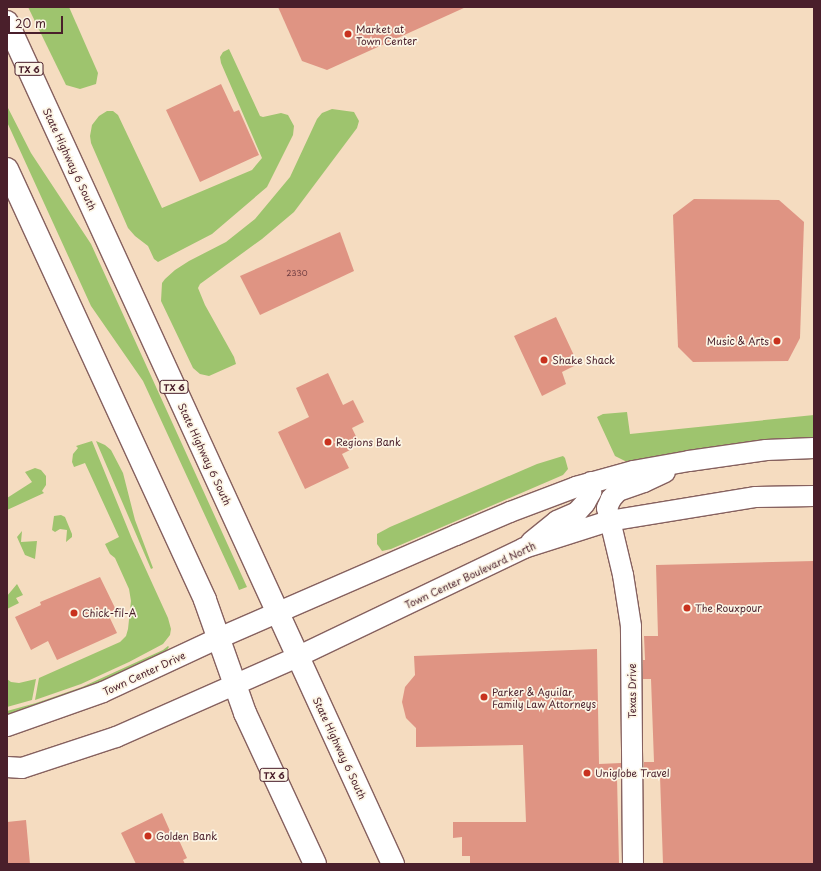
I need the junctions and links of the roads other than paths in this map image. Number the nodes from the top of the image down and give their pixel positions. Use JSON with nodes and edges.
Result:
{"nodes":[{"id":1,"x":7,"y":22,"type":"edge"},
{"id":2,"x":7,"y":169,"type":"edge"},
{"id":3,"x":814,"y":448,"type":"edge"},
{"id":4,"x":689,"y":461,"type":"junction"},
{"id":5,"x":591,"y":482,"type":"junction"},
{"id":6,"x":814,"y":496,"type":"edge"},
{"id":7,"x":609,"y":521,"type":"junction"},
{"id":8,"x":524,"y":548,"type":"junction"},
{"id":9,"x":277,"y":613,"type":"junction"},
{"id":10,"x":218,"y":638,"type":"junction"},
{"id":11,"x":298,"y":657,"type":"junction"},
{"id":12,"x":235,"y":685,"type":"junction"},
{"id":13,"x":7,"y":726,"type":"edge"},
{"id":14,"x":7,"y":767,"type":"edge"},
{"id":15,"x":315,"y":864,"type":"edge"},
{"id":16,"x":393,"y":864,"type":"edge"},
{"id":17,"x":633,"y":864,"type":"edge"}],
"edges":[{"from":1,"to":9,"type":"main road","name":"State Highway 6 South","number":"TX 6"},
{"from":2,"to":10,"type":"main road","number":"TX 6"},
{"from":3,"to":4,"type":"street"},
{"from":4,"to":5,"type":"street"},
{"from":4,"to":7,"type":"street","name":"Texas Drive"},
{"from":5,"to":8,"type":"street"},
{"from":5,"to":9,"type":"street"},
{"from":6,"to":7,"type":"street","name":"Town Center Boulevard North"},
{"from":7,"to":8,"type":"street","name":"Town Center Boulevard North"},
{"from":7,"to":17,"type":"street","name":"Texas Drive"},
{"from":8,"to":11,"type":"street","name":"Town Center Boulevard North"},
{"from":9,"to":10,"type":"street","name":"Town Center Drive"},
{"from":9,"to":11,"type":"main road","name":"State Highway 6 South","number":"TX 6"},
{"from":10,"to":12,"type":"main road","number":"TX 6"},
{"from":10,"to":13,"type":"street","name":"Town Center Drive"},
{"from":11,"to":12,"type":"street","name":"Town Center Boulevard North"},
{"from":11,"to":16,"type":"main road","name":"State Highway 6 South","number":"TX 6"},
{"from":12,"to":14,"type":"street"},
{"from":12,"to":15,"type":"main road","number":"TX 6"}]}
